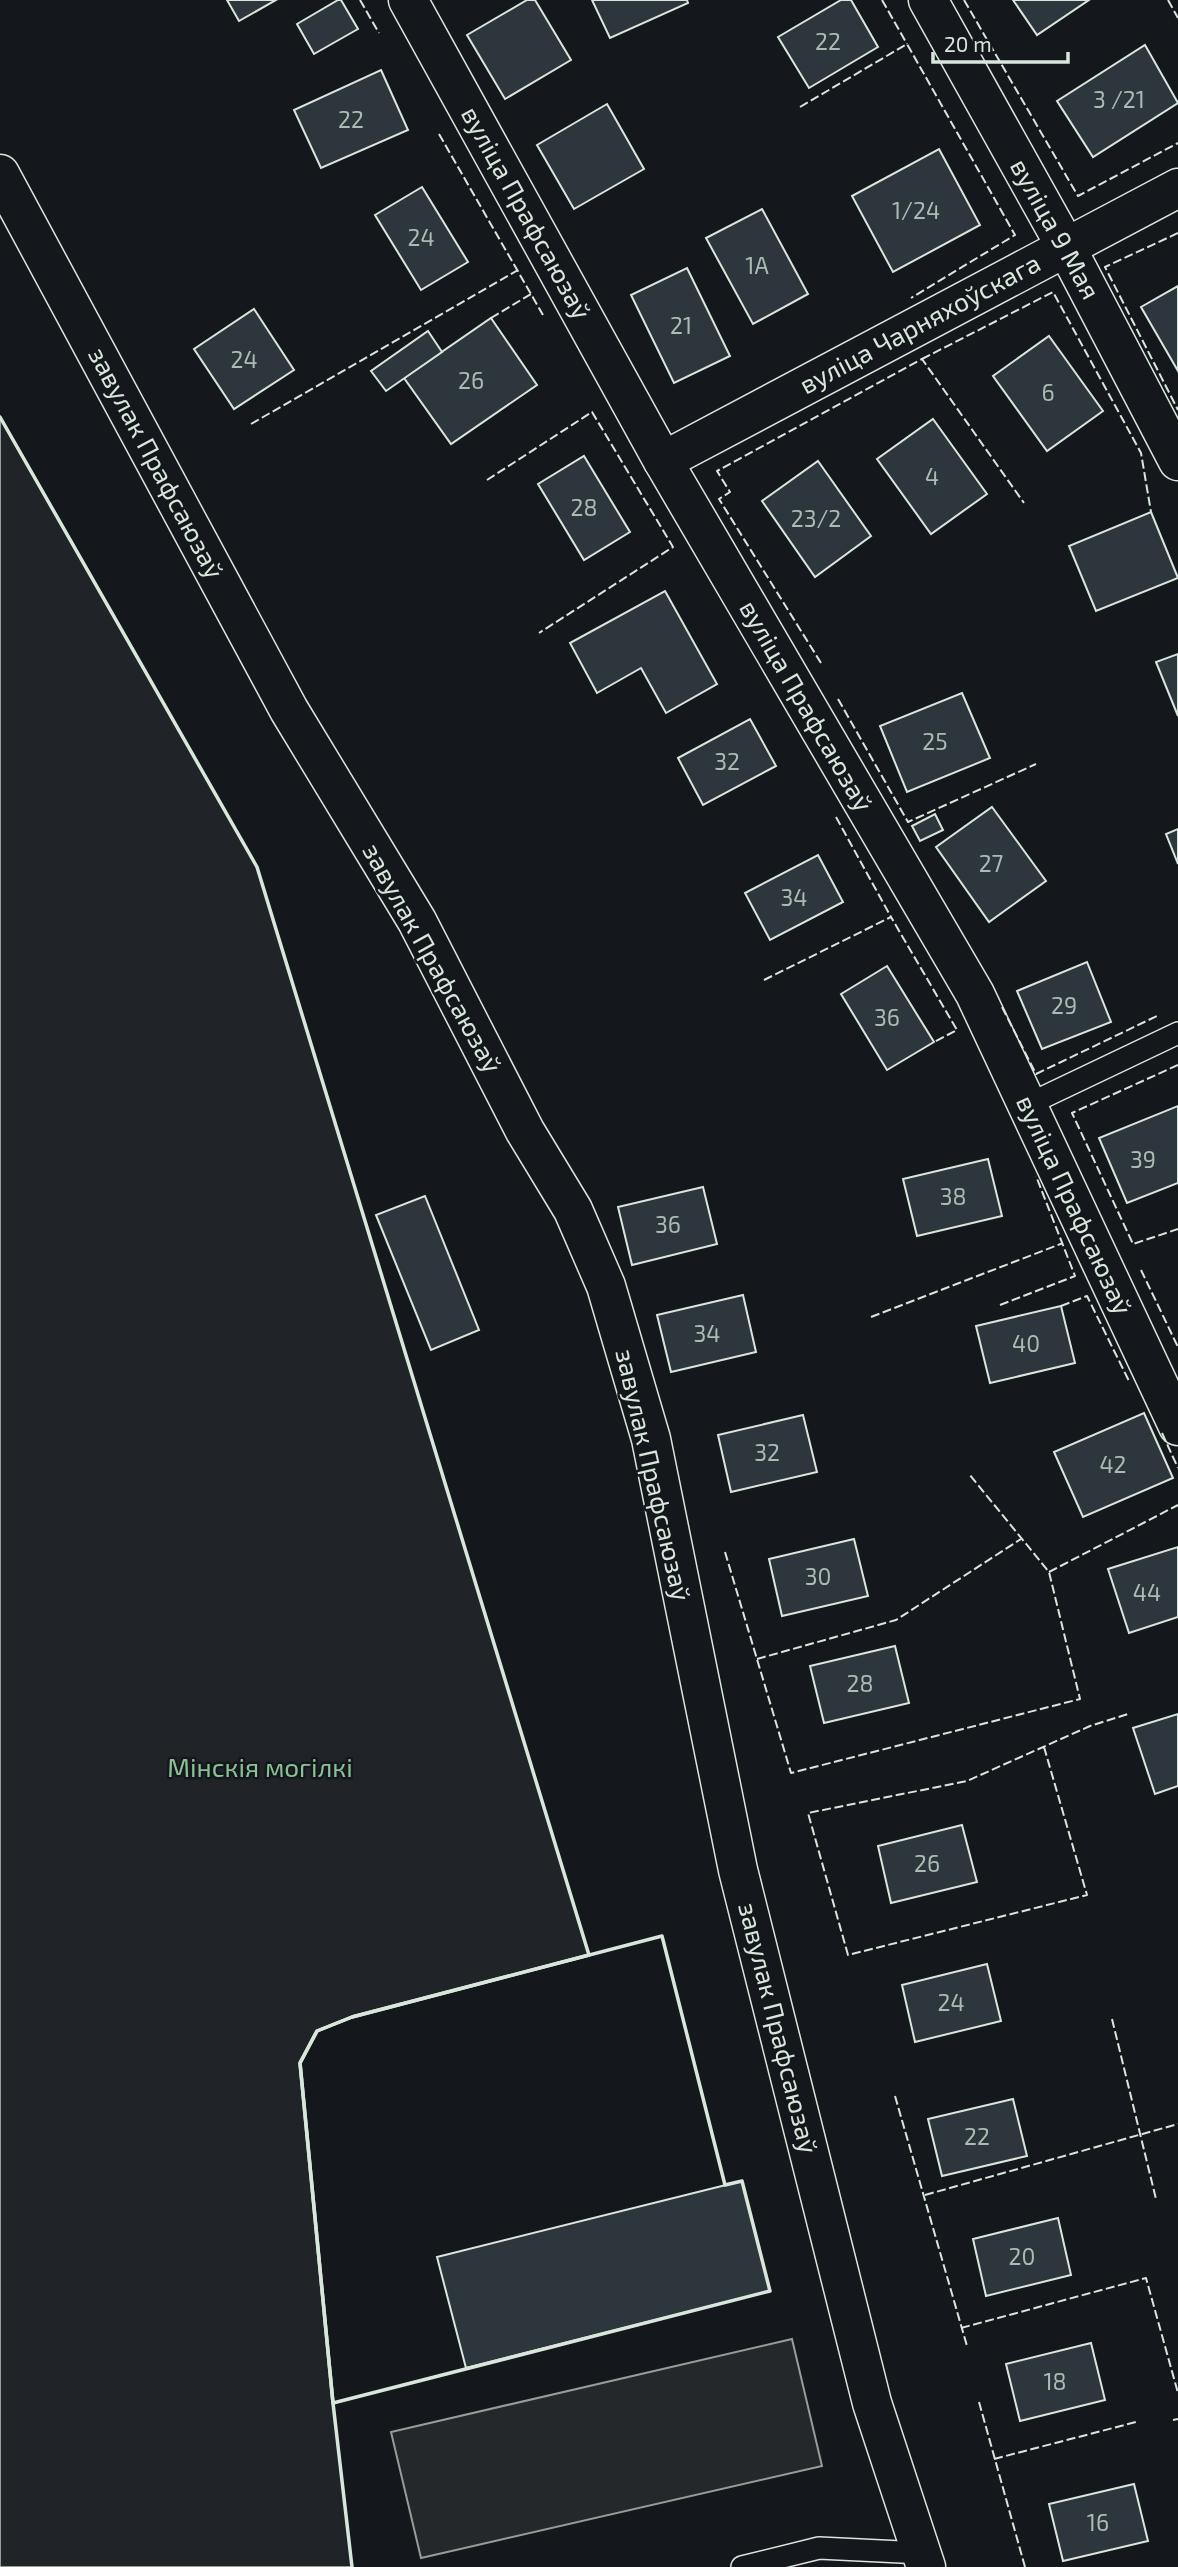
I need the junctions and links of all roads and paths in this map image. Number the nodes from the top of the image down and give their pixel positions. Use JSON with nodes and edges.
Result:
{"nodes":[{"id":1,"x":408,"y":0,"type":"edge"},
{"id":2,"x":928,"y":0,"type":"edge"},
{"id":3,"x":0,"y":174,"type":"edge"},
{"id":4,"x":1178,"y":187,"type":"edge"},
{"id":5,"x":1066,"y":247,"type":"junction"},
{"id":6,"x":663,"y":460,"type":"junction"},
{"id":7,"x":1178,"y":461,"type":"edge"},
{"id":8,"x":1178,"y":1033,"type":"edge"},
{"id":9,"x":1027,"y":1105,"type":"junction"},
{"id":10,"x":1178,"y":1426,"type":"edge"},
{"id":11,"x":924,"y":2560,"type":"edge"},
{"id":12,"x":742,"y":2567,"type":"edge"}],
"edges":[{"from":1,"to":6,"type":"street","name":"вуліца Прафсаюзаў"},
{"from":2,"to":5,"type":"street","name":"вуліца 9 Мая"},
{"from":3,"to":11,"type":"street","name":"завулак Прафсаюзаў"},
{"from":4,"to":5,"type":"street","name":"вуліца Чарняхоўскага"},
{"from":5,"to":6,"type":"street","name":"вуліца Чарняхоўскага"},
{"from":5,"to":7,"type":"street","name":"вуліца 9 Мая"},
{"from":6,"to":9,"type":"street","name":"вуліца Прафсаюзаў"},
{"from":8,"to":9,"type":"lane"},
{"from":9,"to":10,"type":"street","name":"вуліца Прафсаюзаў"},
{"from":11,"to":12,"type":"lane"}]}
